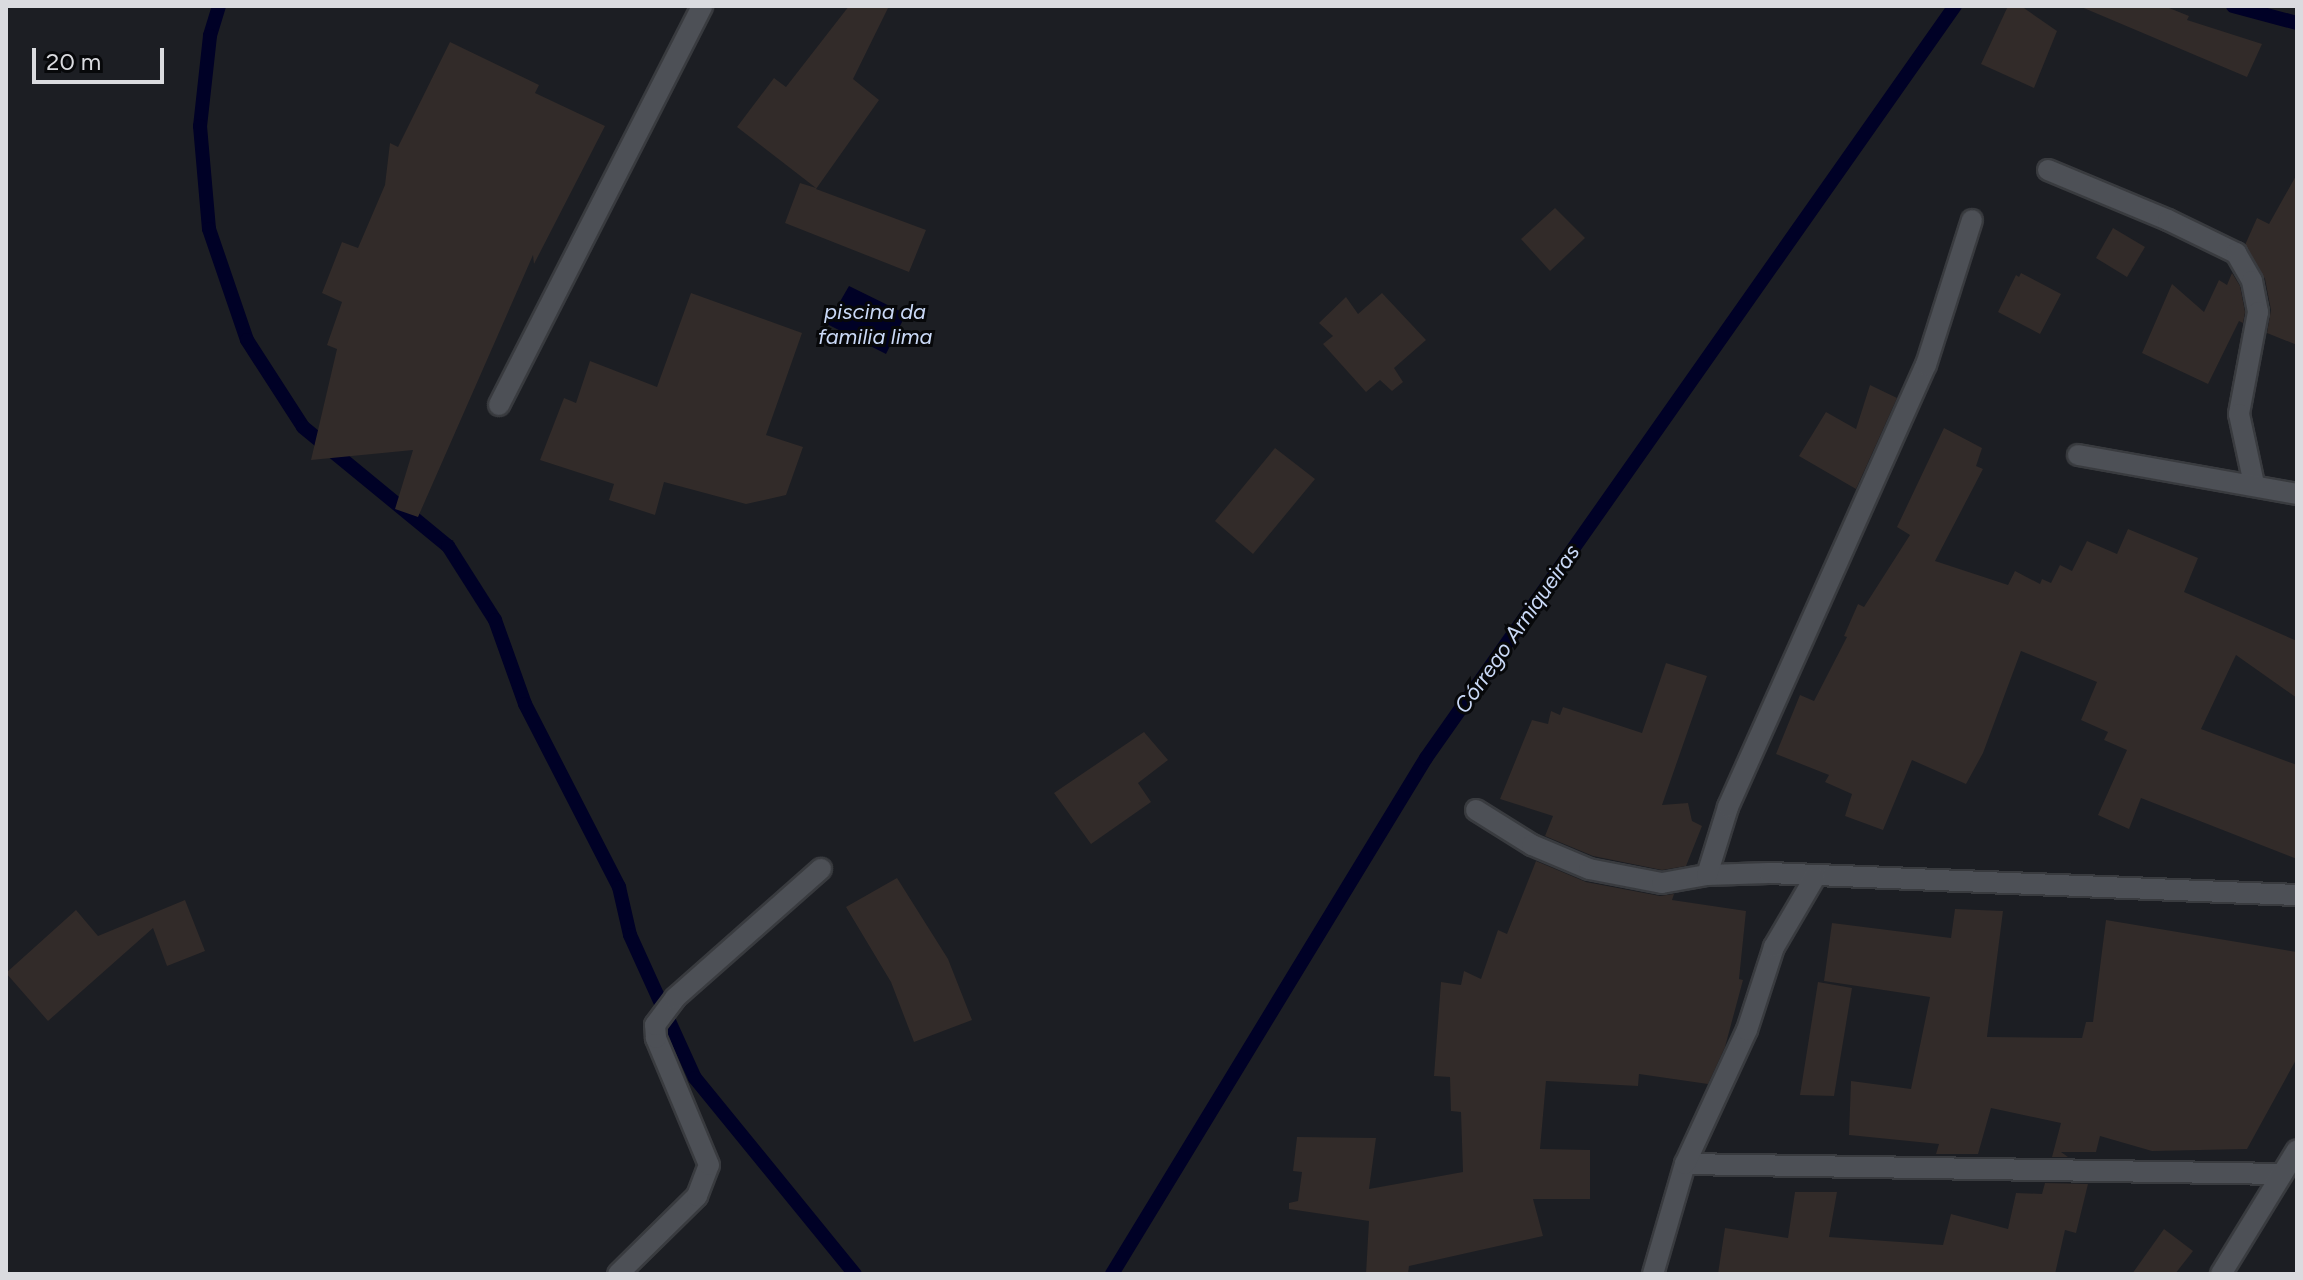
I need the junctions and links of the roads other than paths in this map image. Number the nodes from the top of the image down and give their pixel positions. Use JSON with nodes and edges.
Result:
{"nodes":[{"id":1,"x":702,"y":6,"type":"edge"},
{"id":2,"x":2048,"y":170,"type":"dead end"},
{"id":3,"x":1972,"y":220,"type":"dead end"},
{"id":4,"x":499,"y":405,"type":"dead end"},
{"id":5,"x":2078,"y":455,"type":"dead end"},
{"id":6,"x":2254,"y":484,"type":"junction"},
{"id":7,"x":2297,"y":494,"type":"edge"},
{"id":8,"x":1476,"y":810,"type":"dead end"},
{"id":9,"x":821,"y":869,"type":"dead end"},
{"id":10,"x":1707,"y":875,"type":"junction"},
{"id":11,"x":1815,"y":877,"type":"junction"},
{"id":12,"x":2297,"y":895,"type":"edge"},
{"id":13,"x":2297,"y":1150,"type":"edge"},
{"id":14,"x":1685,"y":1164,"type":"junction"},
{"id":15,"x":2282,"y":1174,"type":"junction"},
{"id":16,"x":618,"y":1274,"type":"edge"},
{"id":17,"x":1653,"y":1274,"type":"edge"},
{"id":18,"x":2221,"y":1274,"type":"edge"}],
"edges":[{"from":1,"to":4,"type":"street"},
{"from":2,"to":6,"type":"street"},
{"from":3,"to":10,"type":"street"},
{"from":5,"to":6,"type":"street"},
{"from":6,"to":7,"type":"street"},
{"from":8,"to":10,"type":"street"},
{"from":9,"to":16,"type":"street"},
{"from":10,"to":11,"type":"street"},
{"from":11,"to":12,"type":"street"},
{"from":11,"to":14,"type":"street"},
{"from":13,"to":15,"type":"street"},
{"from":14,"to":15,"type":"street"},
{"from":14,"to":17,"type":"street"},
{"from":15,"to":18,"type":"street"}]}
